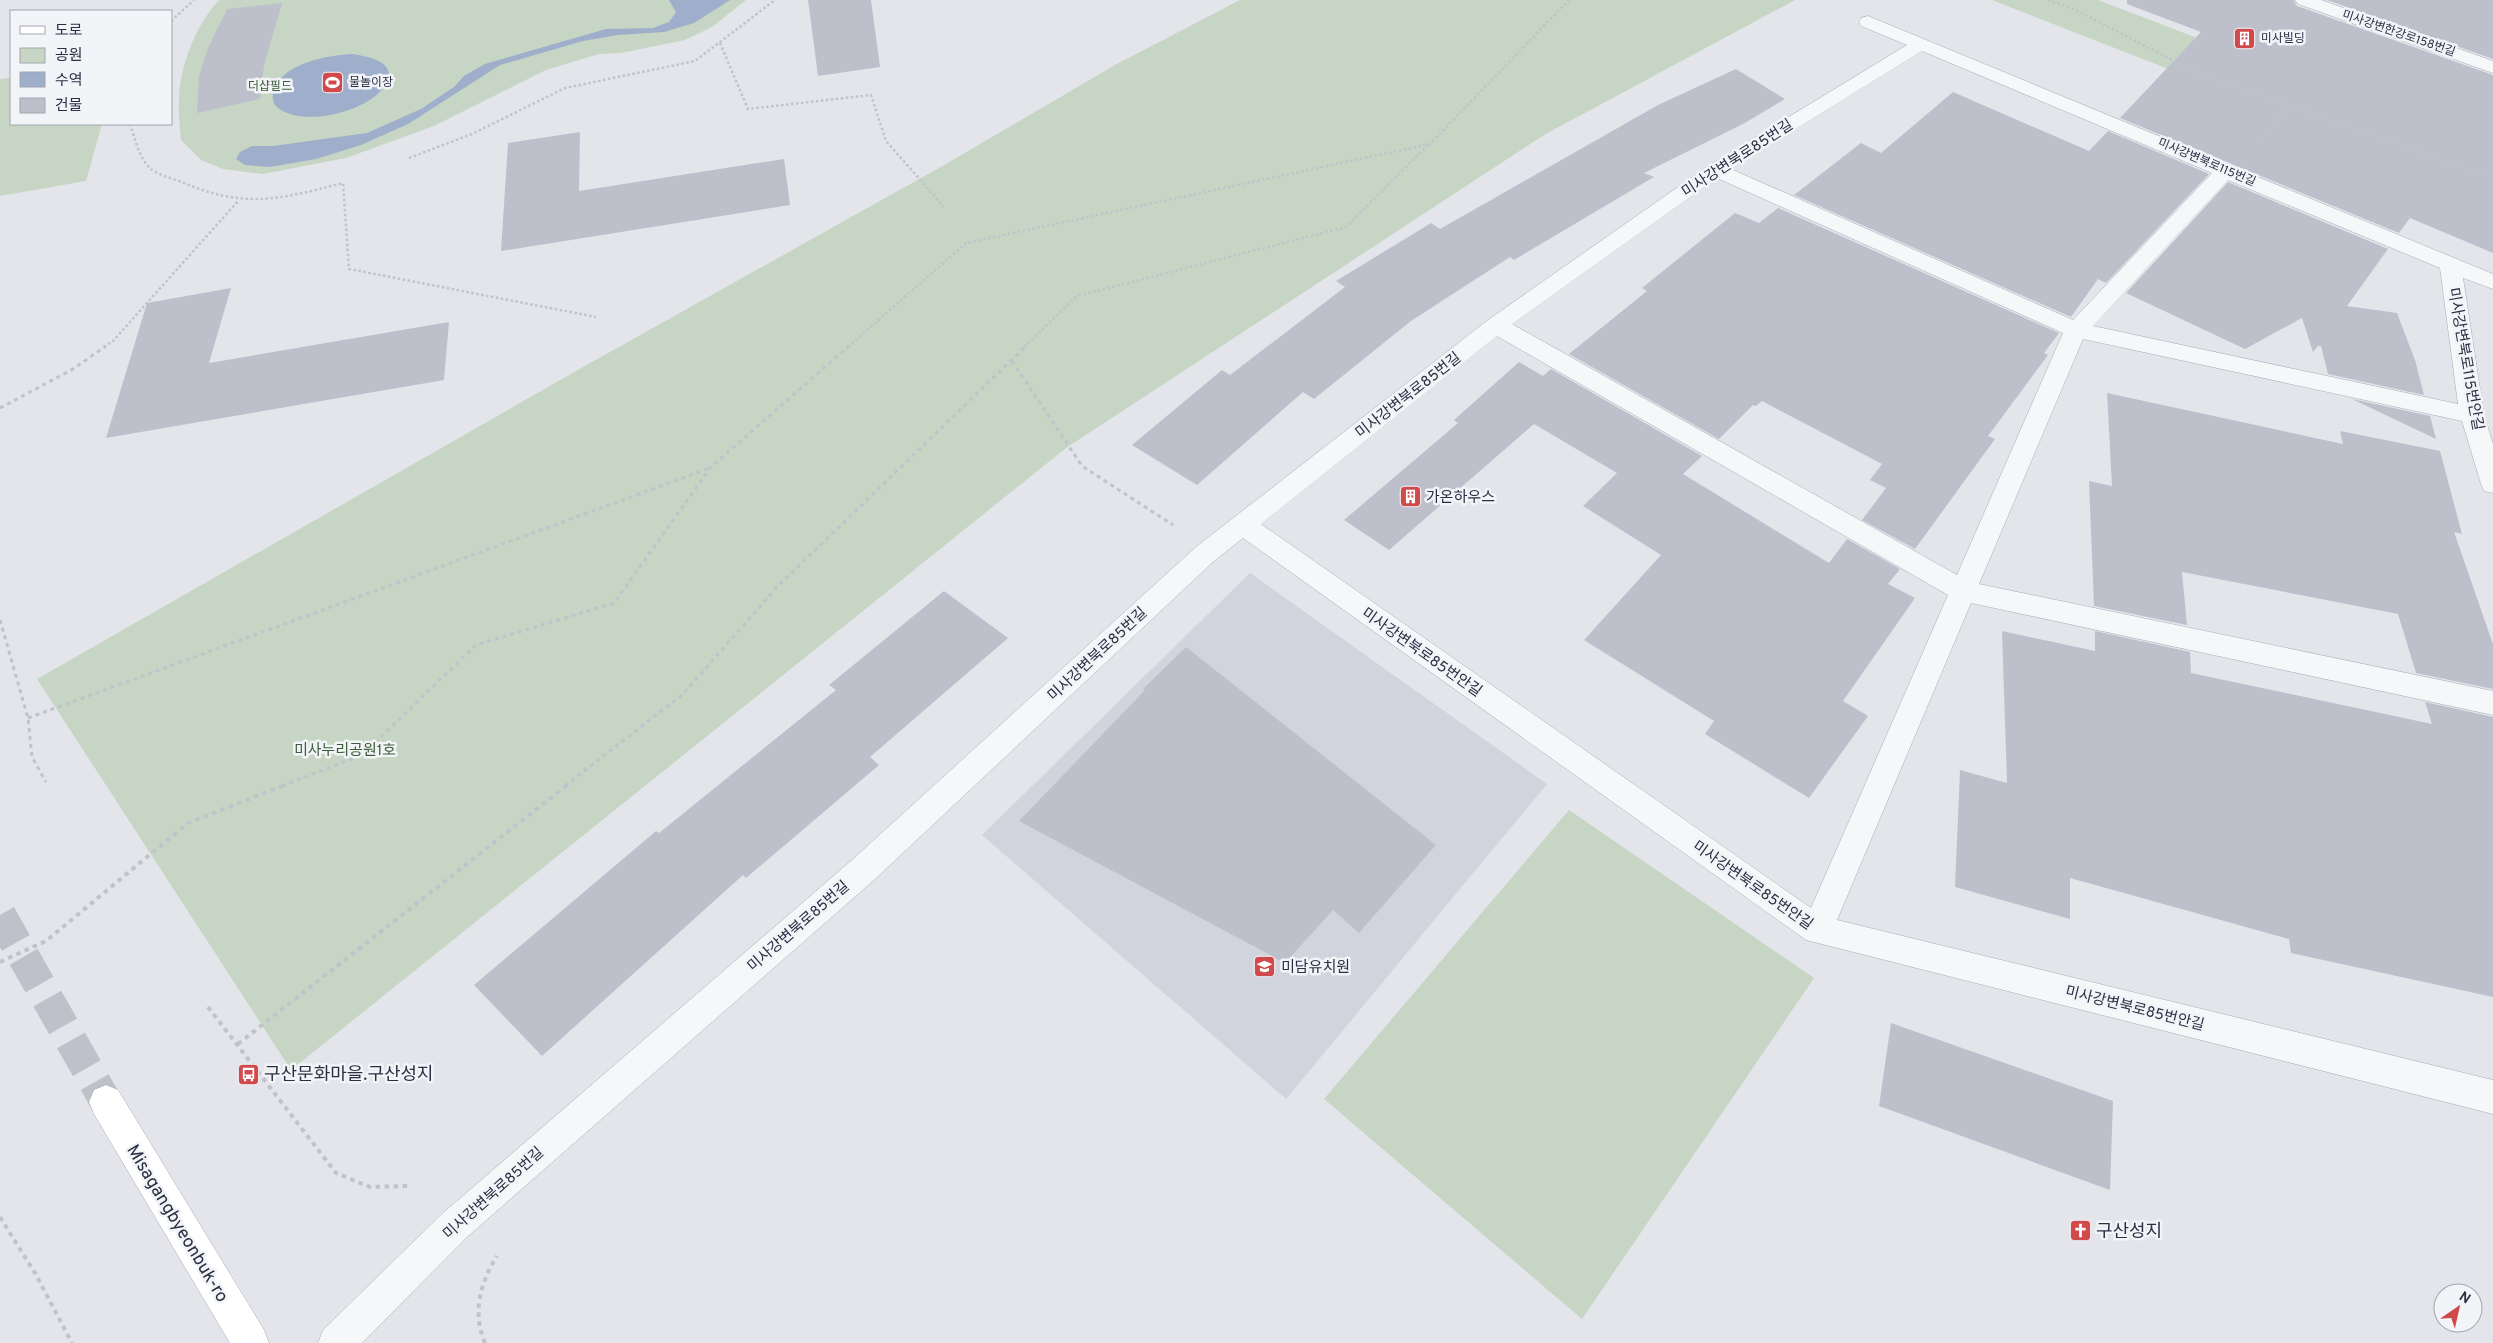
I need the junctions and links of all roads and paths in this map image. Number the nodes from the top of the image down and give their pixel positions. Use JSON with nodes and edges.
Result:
{"nodes":[{"id":1,"x":194,"y":0,"type":"edge"},
{"id":2,"x":775,"y":0,"type":"edge"},
{"id":3,"x":1569,"y":0,"type":"edge"},
{"id":4,"x":2048,"y":0,"type":"edge"},
{"id":5,"x":2304,"y":0,"type":"edge"},
{"id":6,"x":172,"y":19,"type":"edge"},
{"id":7,"x":1868,"y":22,"type":"dead end"},
{"id":8,"x":720,"y":43,"type":"junction"},
{"id":9,"x":1921,"y":44,"type":"junction"},
{"id":10,"x":2493,"y":66,"type":"edge"},
{"id":11,"x":2289,"y":106,"type":"junction"},
{"id":12,"x":130,"y":125,"type":"edge"},
{"id":13,"x":1430,"y":144,"type":"junction"},
{"id":14,"x":2258,"y":144,"type":"dead end"},
{"id":15,"x":409,"y":158,"type":"dead end"},
{"id":16,"x":1714,"y":170,"type":"junction"},
{"id":17,"x":2226,"y":170,"type":"junction"},
{"id":18,"x":2493,"y":178,"type":"edge"},
{"id":19,"x":239,"y":200,"type":"junction"},
{"id":20,"x":944,"y":207,"type":"dead end"},
{"id":21,"x":2450,"y":263,"type":"junction"},
{"id":22,"x":2493,"y":282,"type":"edge"},
{"id":23,"x":596,"y":317,"type":"dead end"},
{"id":24,"x":1496,"y":325,"type":"junction"},
{"id":25,"x":2076,"y":330,"type":"junction"},
{"id":26,"x":1012,"y":361,"type":"junction"},
{"id":27,"x":0,"y":408,"type":"edge"},
{"id":28,"x":2472,"y":415,"type":"junction"},
{"id":29,"x":710,"y":468,"type":"junction"},
{"id":30,"x":2493,"y":484,"type":"edge"},
{"id":31,"x":1243,"y":525,"type":"junction"},
{"id":32,"x":1181,"y":530,"type":"dead end"},
{"id":33,"x":1963,"y":590,"type":"junction"},
{"id":34,"x":0,"y":620,"type":"edge"},
{"id":35,"x":2493,"y":703,"type":"edge"},
{"id":36,"x":28,"y":718,"type":"junction"},
{"id":37,"x":46,"y":782,"type":"dead end"},
{"id":38,"x":1817,"y":930,"type":"junction"},
{"id":39,"x":0,"y":962,"type":"edge"},
{"id":40,"x":208,"y":1007,"type":"dead end"},
{"id":41,"x":238,"y":1044,"type":"junction"},
{"id":42,"x":2493,"y":1097,"type":"edge"},
{"id":43,"x":106,"y":1102,"type":"tunnel mouth"},
{"id":44,"x":408,"y":1186,"type":"dead end"},
{"id":45,"x":0,"y":1218,"type":"edge"},
{"id":46,"x":499,"y":1252,"type":"dead end"},
{"id":47,"x":72,"y":1343,"type":"edge"},
{"id":48,"x":251,"y":1343,"type":"edge"},
{"id":49,"x":336,"y":1343,"type":"edge"},
{"id":50,"x":485,"y":1343,"type":"edge"}],
"edges":[{"from":1,"to":6,"type":"path"},
{"from":2,"to":8,"type":"path"},
{"from":3,"to":13,"type":"path"},
{"from":4,"to":11,"type":"path"},
{"from":5,"to":10,"type":"street","name":"미사강변한강로158번길"},
{"from":7,"to":9,"type":"street","name":"미사강변북로115번길"},
{"from":8,"to":15,"type":"path"},
{"from":8,"to":20,"type":"path"},
{"from":9,"to":16,"type":"street","name":"미사강변북로85번길"},
{"from":9,"to":17,"type":"street","name":"미사강변북로115번길"},
{"from":11,"to":14,"type":"path"},
{"from":11,"to":18,"type":"path"},
{"from":12,"to":19,"type":"path"},
{"from":13,"to":26,"type":"path"},
{"from":13,"to":29,"type":"path"},
{"from":16,"to":24,"type":"street","name":"미사강변북로85번길"},
{"from":16,"to":25,"type":"street"},
{"from":17,"to":21,"type":"street","name":"미사강변북로115번길"},
{"from":17,"to":25,"type":"street"},
{"from":19,"to":23,"type":"path"},
{"from":19,"to":27,"type":"path"},
{"from":21,"to":22,"type":"street","name":"미사강변북로115번길"},
{"from":21,"to":28,"type":"street","name":"미사강변북로115번안길"},
{"from":24,"to":31,"type":"street","name":"미사강변북로85번길"},
{"from":24,"to":33,"type":"street"},
{"from":25,"to":28,"type":"street"},
{"from":25,"to":33,"type":"street"},
{"from":26,"to":32,"type":"path"},
{"from":26,"to":41,"type":"path"},
{"from":28,"to":30,"type":"street","name":"미사강변북로115번안길"},
{"from":29,"to":36,"type":"path"},
{"from":29,"to":39,"type":"path"},
{"from":31,"to":38,"type":"street","name":"미사강변북로85번안길"},
{"from":31,"to":49,"type":"street","name":"미사강변북로85번길"},
{"from":33,"to":35,"type":"street"},
{"from":33,"to":38,"type":"street"},
{"from":34,"to":36,"type":"path"},
{"from":36,"to":37,"type":"path"},
{"from":38,"to":42,"type":"street","name":"미사강변북로85번안길"},
{"from":40,"to":41,"type":"path"},
{"from":41,"to":44,"type":"path"},
{"from":43,"to":48,"type":"main road","name":"Misagangbyeonbuk-ro"},
{"from":45,"to":47,"type":"path"},
{"from":46,"to":50,"type":"path"}]}
